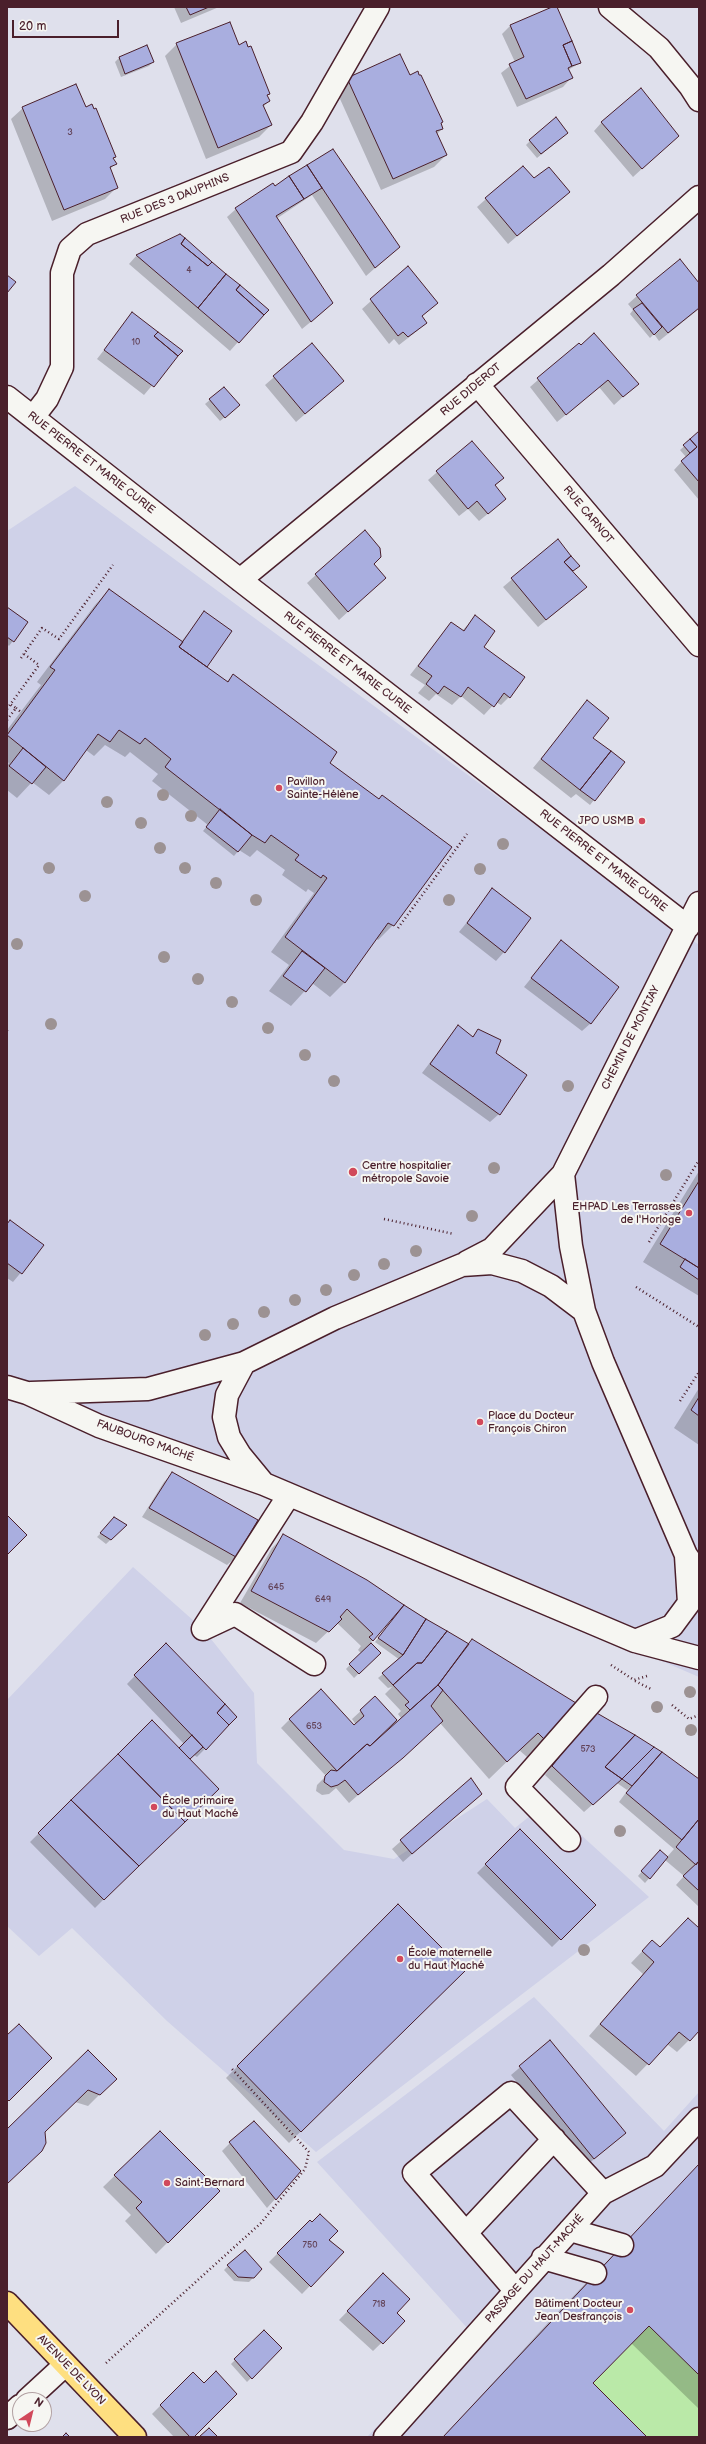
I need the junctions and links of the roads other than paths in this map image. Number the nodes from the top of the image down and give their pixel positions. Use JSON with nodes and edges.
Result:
{"nodes":[{"id":1,"x":378,"y":7,"type":"edge"},
{"id":2,"x":610,"y":7,"type":"edge"},
{"id":3,"x":696,"y":85,"type":"edge"},
{"id":4,"x":699,"y":197,"type":"edge"},
{"id":5,"x":477,"y":384,"type":"junction"},
{"id":6,"x":7,"y":397,"type":"edge"},
{"id":7,"x":32,"y":417,"type":"junction"},
{"id":8,"x":240,"y":580,"type":"junction"},
{"id":9,"x":699,"y":645,"type":"edge"},
{"id":10,"x":699,"y":903,"type":"edge"},
{"id":11,"x":688,"y":926,"type":"junction"},
{"id":12,"x":563,"y":1174,"type":"junction"},
{"id":13,"x":462,"y":1265,"type":"junction"},
{"id":14,"x":584,"y":1311,"type":"junction"},
{"id":15,"x":244,"y":1362,"type":"junction"},
{"id":16,"x":17,"y":1390,"type":"edge"},
{"id":17,"x":264,"y":1484,"type":"junction"},
{"id":18,"x":289,"y":1495,"type":"junction"},
{"id":19,"x":686,"y":1554,"type":"junction"},
{"id":20,"x":699,"y":1574,"type":"edge"},
{"id":21,"x":635,"y":1641,"type":"junction"},
{"id":22,"x":699,"y":1642,"type":"edge"},
{"id":23,"x":677,"y":1653,"type":"junction"},
{"id":24,"x":699,"y":1658,"type":"edge"},
{"id":25,"x":314,"y":1664,"type":"dead end"},
{"id":26,"x":596,"y":1697,"type":"dead end"},
{"id":27,"x":569,"y":1840,"type":"dead end"},
{"id":28,"x":699,"y":2119,"type":"edge"},
{"id":29,"x":554,"y":2139,"type":"junction"},
{"id":30,"x":603,"y":2193,"type":"junction"},
{"id":31,"x":570,"y":2230,"type":"junction"},
{"id":32,"x":466,"y":2233,"type":"junction"},
{"id":33,"x":622,"y":2245,"type":"dead end"},
{"id":34,"x":543,"y":2258,"type":"junction"},
{"id":35,"x":595,"y":2273,"type":"dead end"},
{"id":36,"x":515,"y":2290,"type":"junction"},
{"id":37,"x":7,"y":2304,"type":"edge"},
{"id":38,"x":65,"y":2365,"type":"junction"},
{"id":39,"x":36,"y":2392,"type":"edge"},
{"id":40,"x":135,"y":2437,"type":"edge"},
{"id":41,"x":385,"y":2437,"type":"edge"}],
"edges":[{"from":1,"to":7,"type":"street","name":"RUE DES 3 DAUPHINS"},
{"from":2,"to":3,"type":"street"},
{"from":4,"to":5,"type":"street","name":"RUE DIDEROT"},
{"from":5,"to":8,"type":"street","name":"RUE DIDEROT"},
{"from":5,"to":9,"type":"street","name":"RUE CARNOT"},
{"from":6,"to":7,"type":"street","name":"RUE PIERRE ET MARIE CURIE"},
{"from":7,"to":8,"type":"street","name":"RUE PIERRE ET MARIE CURIE"},
{"from":8,"to":11,"type":"street","name":"RUE PIERRE ET MARIE CURIE"},
{"from":10,"to":11,"type":"street","name":"CHEMIN DE MONTJAY"},
{"from":11,"to":12,"type":"street","name":"CHEMIN DE MONTJAY"},
{"from":12,"to":13,"type":"street","name":"CHEMIN DE MONTJAY"},
{"from":12,"to":14,"type":"street"},
{"from":13,"to":14,"type":"street"},
{"from":13,"to":15,"type":"street"},
{"from":14,"to":19,"type":"street"},
{"from":15,"to":16,"type":"street","name":"FAUBOURG MACHÉ"},
{"from":15,"to":17,"type":"street"},
{"from":16,"to":17,"type":"street","name":"FAUBOURG MACHÉ"},
{"from":17,"to":18,"type":"street"},
{"from":18,"to":21,"type":"street"},
{"from":18,"to":25,"type":"street"},
{"from":19,"to":20,"type":"street"},
{"from":19,"to":21,"type":"street"},
{"from":21,"to":23,"type":"street"},
{"from":22,"to":23,"type":"street"},
{"from":23,"to":24,"type":"street"},
{"from":26,"to":27,"type":"street"},
{"from":28,"to":30,"type":"street","name":"PASSAGE DU HAUT-MACHÉ"},
{"from":29,"to":30,"type":"street"},
{"from":29,"to":32,"type":"street"},
{"from":29,"to":32,"type":"street"},
{"from":30,"to":31,"type":"street","name":"PASSAGE DU HAUT-MACHÉ"},
{"from":31,"to":33,"type":"street"},
{"from":31,"to":34,"type":"street","name":"PASSAGE DU HAUT-MACHÉ"},
{"from":32,"to":36,"type":"street"},
{"from":34,"to":35,"type":"street"},
{"from":34,"to":36,"type":"street","name":"PASSAGE DU HAUT-MACHÉ"},
{"from":36,"to":41,"type":"street","name":"PASSAGE DU HAUT-MACHÉ"},
{"from":37,"to":38,"type":"main road","name":"AVENUE DE LYON"},
{"from":38,"to":39,"type":"street"},
{"from":38,"to":40,"type":"main road","name":"AVENUE DE LYON"}]}
